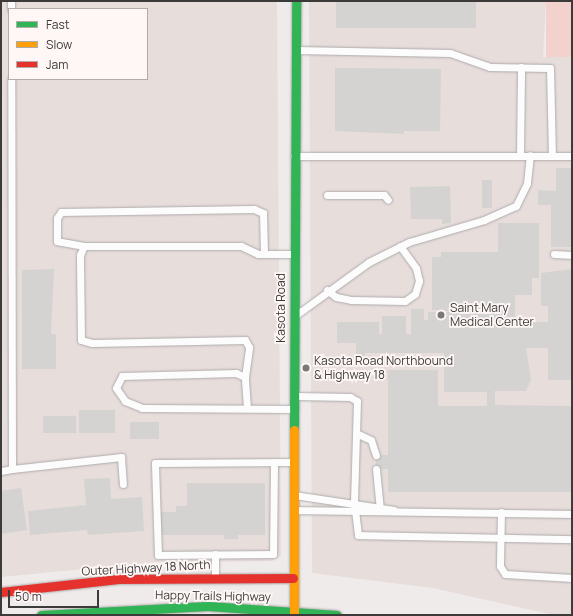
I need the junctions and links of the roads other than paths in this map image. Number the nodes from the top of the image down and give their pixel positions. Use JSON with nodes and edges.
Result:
{"nodes":[{"id":1,"x":296,"y":1,"type":"edge"},
{"id":2,"x":294,"y":50,"type":"junction"},
{"id":3,"x":521,"y":67,"type":"junction"},
{"id":4,"x":11,"y":80,"type":"edge"},
{"id":5,"x":520,"y":155,"type":"junction"},
{"id":6,"x":530,"y":155,"type":"junction"},
{"id":7,"x":293,"y":156,"type":"junction"},
{"id":8,"x":552,"y":156,"type":"junction"},
{"id":9,"x":572,"y":156,"type":"edge"},
{"id":10,"x":328,"y":195,"type":"dead end"},
{"id":11,"x":388,"y":200,"type":"dead end"},
{"id":12,"x":84,"y":246,"type":"junction"},
{"id":13,"x":400,"y":246,"type":"junction"},
{"id":14,"x":264,"y":254,"type":"junction"},
{"id":15,"x":293,"y":254,"type":"junction"},
{"id":16,"x":554,"y":254,"type":"dead end"},
{"id":17,"x":572,"y":255,"type":"edge"},
{"id":18,"x":328,"y":290,"type":"junction"},
{"id":19,"x":292,"y":317,"type":"junction"},
{"id":20,"x":245,"y":377,"type":"junction"},
{"id":21,"x":292,"y":396,"type":"junction"},
{"id":22,"x":247,"y":408,"type":"junction"},
{"id":23,"x":293,"y":409,"type":"junction"},
{"id":24,"x":358,"y":434,"type":"junction"},
{"id":25,"x":376,"y":454,"type":"dead end"},
{"id":26,"x":274,"y":462,"type":"junction"},
{"id":27,"x":293,"y":462,"type":"junction"},
{"id":28,"x":12,"y":469,"type":"junction"},
{"id":29,"x":376,"y":469,"type":"dead end"},
{"id":30,"x":1,"y":471,"type":"edge"},
{"id":31,"x":123,"y":484,"type":"dead end"},
{"id":32,"x":293,"y":495,"type":"junction"},
{"id":33,"x":354,"y":502,"type":"junction"},
{"id":34,"x":293,"y":510,"type":"junction"},
{"id":35,"x":380,"y":510,"type":"junction"},
{"id":36,"x":501,"y":512,"type":"junction"},
{"id":37,"x":355,"y":513,"type":"junction"},
{"id":38,"x":572,"y":514,"type":"edge"},
{"id":39,"x":500,"y":539,"type":"junction"},
{"id":40,"x":572,"y":539,"type":"edge"},
{"id":41,"x":215,"y":554,"type":"junction"},
{"id":42,"x":215,"y":576,"type":"junction"},
{"id":43,"x":293,"y":578,"type":"junction"},
{"id":44,"x":572,"y":578,"type":"edge"},
{"id":45,"x":1,"y":592,"type":"edge"},
{"id":46,"x":294,"y":613,"type":"edge"},
{"id":47,"x":42,"y":615,"type":"edge"},
{"id":48,"x":337,"y":615,"type":"edge"}],
"edges":[{"from":1,"to":2,"type":"street","name":"Kasota Road"},
{"from":2,"to":3,"type":"lane"},
{"from":2,"to":7,"type":"street","name":"Kasota Road"},
{"from":3,"to":5,"type":"lane"},
{"from":3,"to":8,"type":"lane"},
{"from":4,"to":28,"type":"lane"},
{"from":5,"to":6,"type":"lane"},
{"from":5,"to":7,"type":"lane"},
{"from":6,"to":8,"type":"lane"},
{"from":6,"to":13,"type":"lane"},
{"from":7,"to":15,"type":"street","name":"Kasota Road"},
{"from":8,"to":9,"type":"lane"},
{"from":10,"to":11,"type":"lane"},
{"from":12,"to":14,"type":"lane"},
{"from":12,"to":14,"type":"lane"},
{"from":12,"to":20,"type":"lane"},
{"from":13,"to":18,"type":"lane"},
{"from":13,"to":18,"type":"lane"},
{"from":14,"to":15,"type":"lane"},
{"from":15,"to":19,"type":"street","name":"Kasota Road"},
{"from":16,"to":17,"type":"lane"},
{"from":18,"to":19,"type":"lane"},
{"from":19,"to":21,"type":"street","name":"Kasota Road"},
{"from":20,"to":22,"type":"lane"},
{"from":20,"to":22,"type":"lane"},
{"from":21,"to":23,"type":"street","name":"Kasota Road"},
{"from":21,"to":24,"type":"lane"},
{"from":22,"to":23,"type":"lane"},
{"from":23,"to":27,"type":"street","name":"Kasota Road"},
{"from":24,"to":25,"type":"lane"},
{"from":24,"to":33,"type":"lane"},
{"from":26,"to":27,"type":"lane"},
{"from":26,"to":41,"type":"lane"},
{"from":26,"to":41,"type":"lane"},
{"from":27,"to":32,"type":"street","name":"Kasota Road"},
{"from":28,"to":30,"type":"lane"},
{"from":28,"to":31,"type":"lane"},
{"from":29,"to":35,"type":"lane"},
{"from":32,"to":33,"type":"lane"},
{"from":32,"to":34,"type":"street","name":"Kasota Road"},
{"from":33,"to":35,"type":"lane"},
{"from":33,"to":37,"type":"lane"},
{"from":34,"to":37,"type":"lane"},
{"from":34,"to":43,"type":"street","name":"Kasota Road"},
{"from":35,"to":36,"type":"lane"},
{"from":35,"to":37,"type":"lane"},
{"from":36,"to":38,"type":"lane"},
{"from":36,"to":39,"type":"lane"},
{"from":37,"to":39,"type":"lane"},
{"from":39,"to":40,"type":"lane"},
{"from":39,"to":44,"type":"lane"},
{"from":41,"to":42,"type":"lane"},
{"from":42,"to":43,"type":"street","name":"Outer Highway 18 North"},
{"from":42,"to":45,"type":"street","name":"Outer Highway 18 North"},
{"from":43,"to":46,"type":"street","name":"Kasota Road"},
{"from":46,"to":47,"type":"street","name":"Happy Trails Highway"},
{"from":46,"to":48,"type":"street","name":"Happy Trails Highway"}]}
